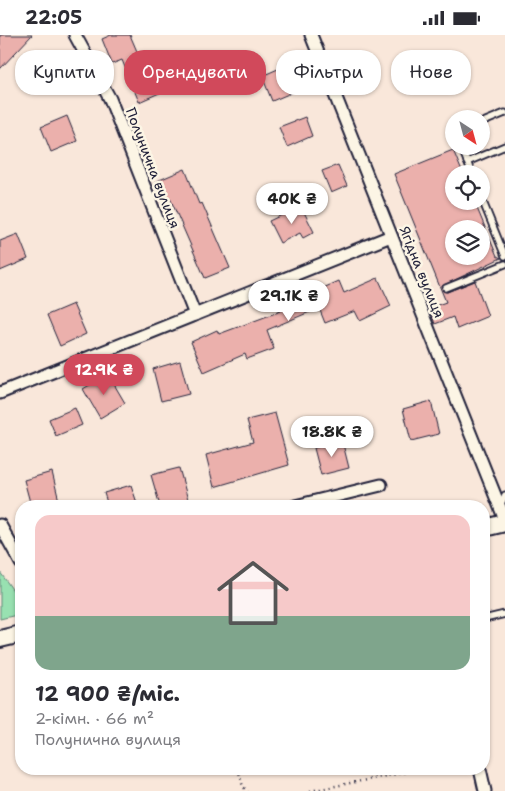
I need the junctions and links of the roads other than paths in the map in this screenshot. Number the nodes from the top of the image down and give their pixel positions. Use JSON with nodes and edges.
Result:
{"nodes":[{"id":1,"x":75,"y":35,"type":"edge"},
{"id":2,"x":311,"y":35,"type":"edge"},
{"id":3,"x":505,"y":113,"type":"edge"},
{"id":4,"x":490,"y":119,"type":"edge"},
{"id":5,"x":505,"y":146,"type":"edge"},
{"id":6,"x":464,"y":155,"type":"edge"},
{"id":7,"x":467,"y":162,"type":"junction"},
{"id":8,"x":468,"y":165,"type":"edge"},
{"id":9,"x":486,"y":210,"type":"edge"},
{"id":10,"x":392,"y":236,"type":"junction"},
{"id":11,"x":505,"y":256,"type":"edge"},
{"id":12,"x":505,"y":264,"type":"edge"},
{"id":13,"x":446,"y":288,"type":"dead end"},
{"id":14,"x":195,"y":315,"type":"junction"},
{"id":15,"x":0,"y":393,"type":"edge"},
{"id":16,"x":381,"y":485,"type":"dead end"},
{"id":17,"x":505,"y":495,"type":"edge"},
{"id":18,"x":320,"y":500,"type":"edge"},
{"id":19,"x":500,"y":506,"type":"junction"},
{"id":20,"x":505,"y":522,"type":"edge"},
{"id":21,"x":0,"y":525,"type":"edge"},
{"id":22,"x":490,"y":526,"type":"edge"},
{"id":23,"x":15,"y":552,"type":"edge"},
{"id":24,"x":505,"y":614,"type":"edge"},
{"id":25,"x":490,"y":618,"type":"edge"},
{"id":26,"x":15,"y":635,"type":"edge"},
{"id":27,"x":0,"y":639,"type":"edge"},
{"id":28,"x":481,"y":775,"type":"edge"},
{"id":29,"x":485,"y":791,"type":"edge"}],
"edges":[{"from":1,"to":14,"type":"street","name":"Полунична вулиця"},
{"from":2,"to":10,"type":"street","name":"Ягідна вулиця"},
{"from":3,"to":4,"type":"lane"},
{"from":5,"to":7,"type":"lane"},
{"from":6,"to":7,"type":"lane"},
{"from":7,"to":8,"type":"lane"},
{"from":9,"to":11,"type":"lane"},
{"from":10,"to":14,"type":"street"},
{"from":10,"to":19,"type":"street","name":"Ягідна вулиця"},
{"from":12,"to":13,"type":"lane"},
{"from":14,"to":15,"type":"street"},
{"from":16,"to":18,"type":"street"},
{"from":17,"to":19,"type":"lane"},
{"from":19,"to":20,"type":"street","name":"Ягідна вулиця"},
{"from":20,"to":22,"type":"main road"},
{"from":21,"to":23,"type":"street"},
{"from":24,"to":25,"type":"lane"},
{"from":26,"to":27,"type":"main road"},
{"from":28,"to":29,"type":"street"}]}
